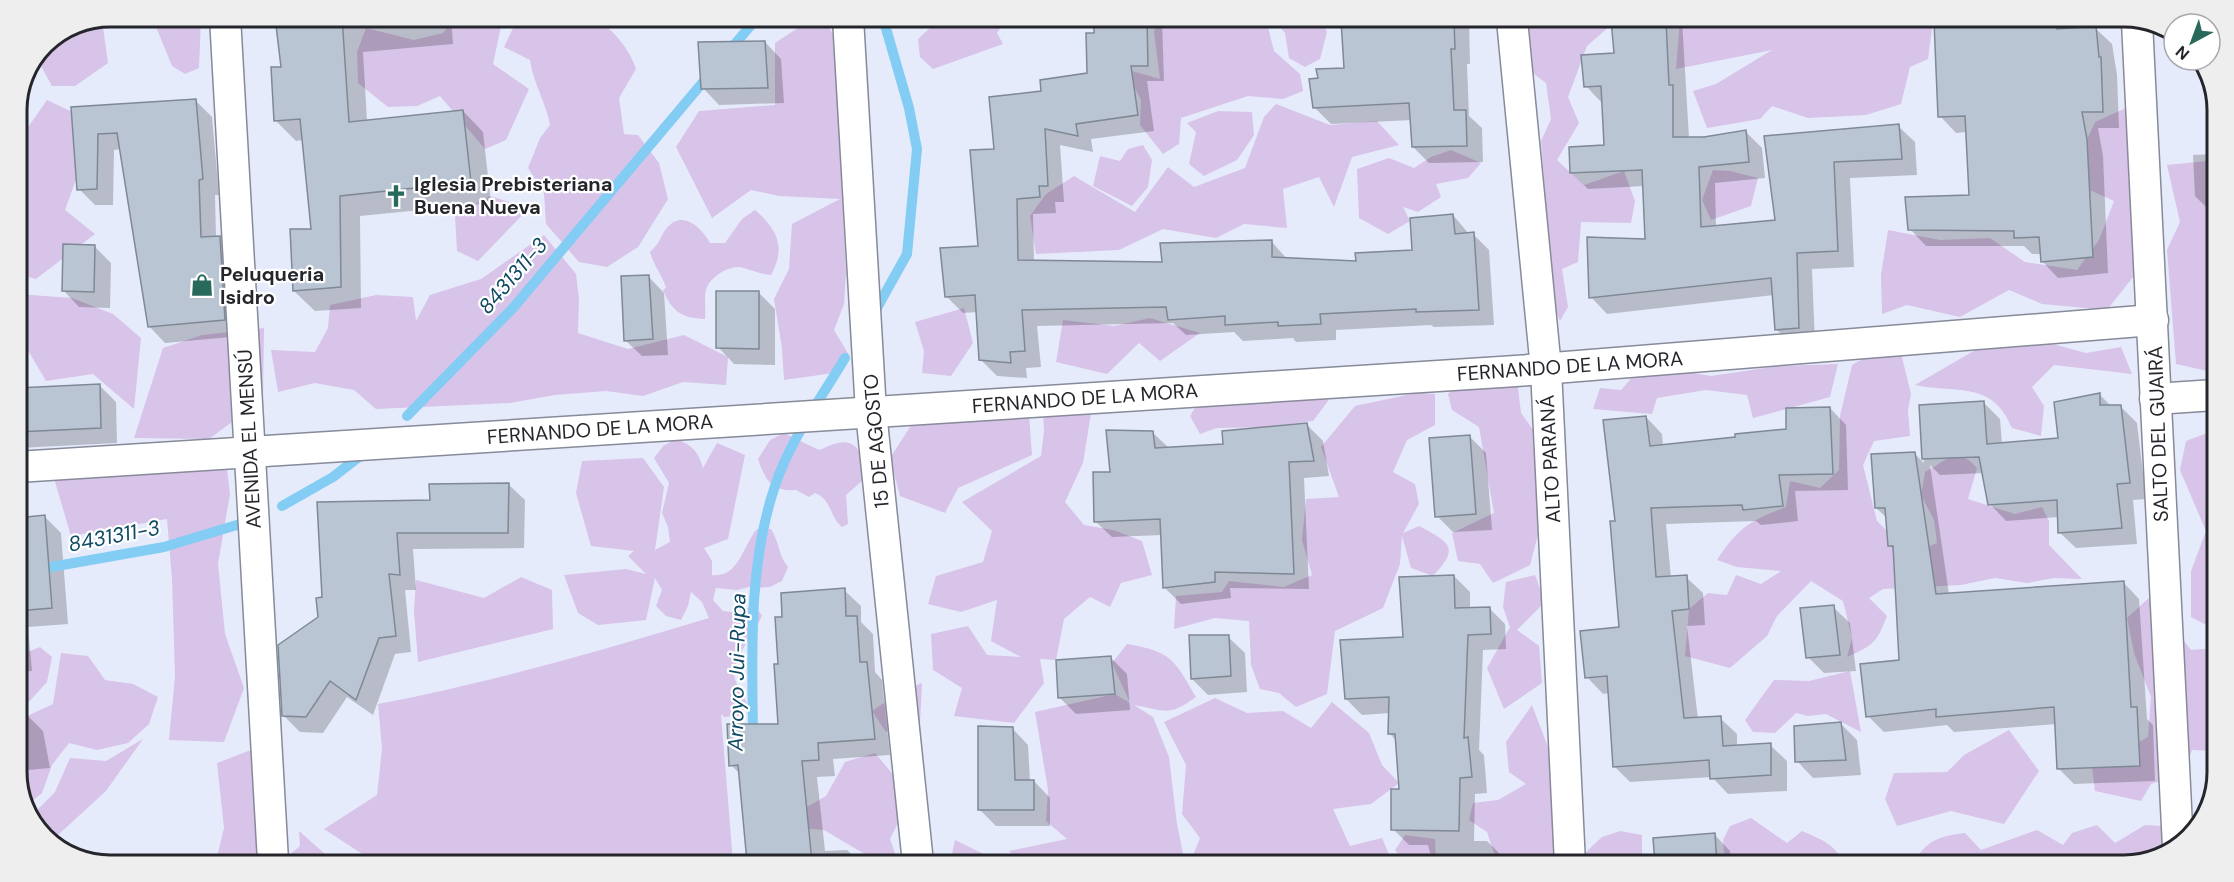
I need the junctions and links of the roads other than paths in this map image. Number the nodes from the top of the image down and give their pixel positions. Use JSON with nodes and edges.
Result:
{"nodes":[{"id":1,"x":226,"y":27,"type":"edge"},
{"id":2,"x":849,"y":27,"type":"edge"},
{"id":3,"x":1513,"y":27,"type":"edge"},
{"id":4,"x":2137,"y":29,"type":"edge"},
{"id":5,"x":2153,"y":320,"type":"junction"},
{"id":6,"x":1546,"y":369,"type":"junction"},
{"id":7,"x":2207,"y":396,"type":"edge"},
{"id":8,"x":2155,"y":399,"type":"junction"},
{"id":9,"x":872,"y":412,"type":"junction"},
{"id":10,"x":250,"y":452,"type":"junction"},
{"id":11,"x":27,"y":466,"type":"edge"},
{"id":12,"x":2177,"y":836,"type":"edge"},
{"id":13,"x":273,"y":855,"type":"edge"},
{"id":14,"x":917,"y":855,"type":"edge"},
{"id":15,"x":1570,"y":855,"type":"edge"}],
"edges":[{"from":1,"to":10,"type":"street","name":"AVENIDA EL MENSÚ"},
{"from":2,"to":9,"type":"street","name":"15 DE AGOSTO"},
{"from":3,"to":6,"type":"street","name":"ALTO PARANÁ"},
{"from":4,"to":5,"type":"street","name":"SALTO DEL GUAIRÁ"},
{"from":5,"to":6,"type":"street","name":"FERNANDO DE LA MORA"},
{"from":5,"to":8,"type":"street","name":"SALTO DEL GUAIRÁ"},
{"from":6,"to":9,"type":"street","name":"FERNANDO DE LA MORA"},
{"from":6,"to":15,"type":"street","name":"ALTO PARANÁ"},
{"from":7,"to":8,"type":"street"},
{"from":8,"to":12,"type":"street","name":"SALTO DEL GUAIRÁ"},
{"from":9,"to":10,"type":"street","name":"FERNANDO DE LA MORA"},
{"from":9,"to":14,"type":"street","name":"15 DE AGOSTO"},
{"from":10,"to":11,"type":"street","name":"FERNANDO DE LA MORA"},
{"from":10,"to":13,"type":"street","name":"AVENIDA EL MENSÚ"}]}
